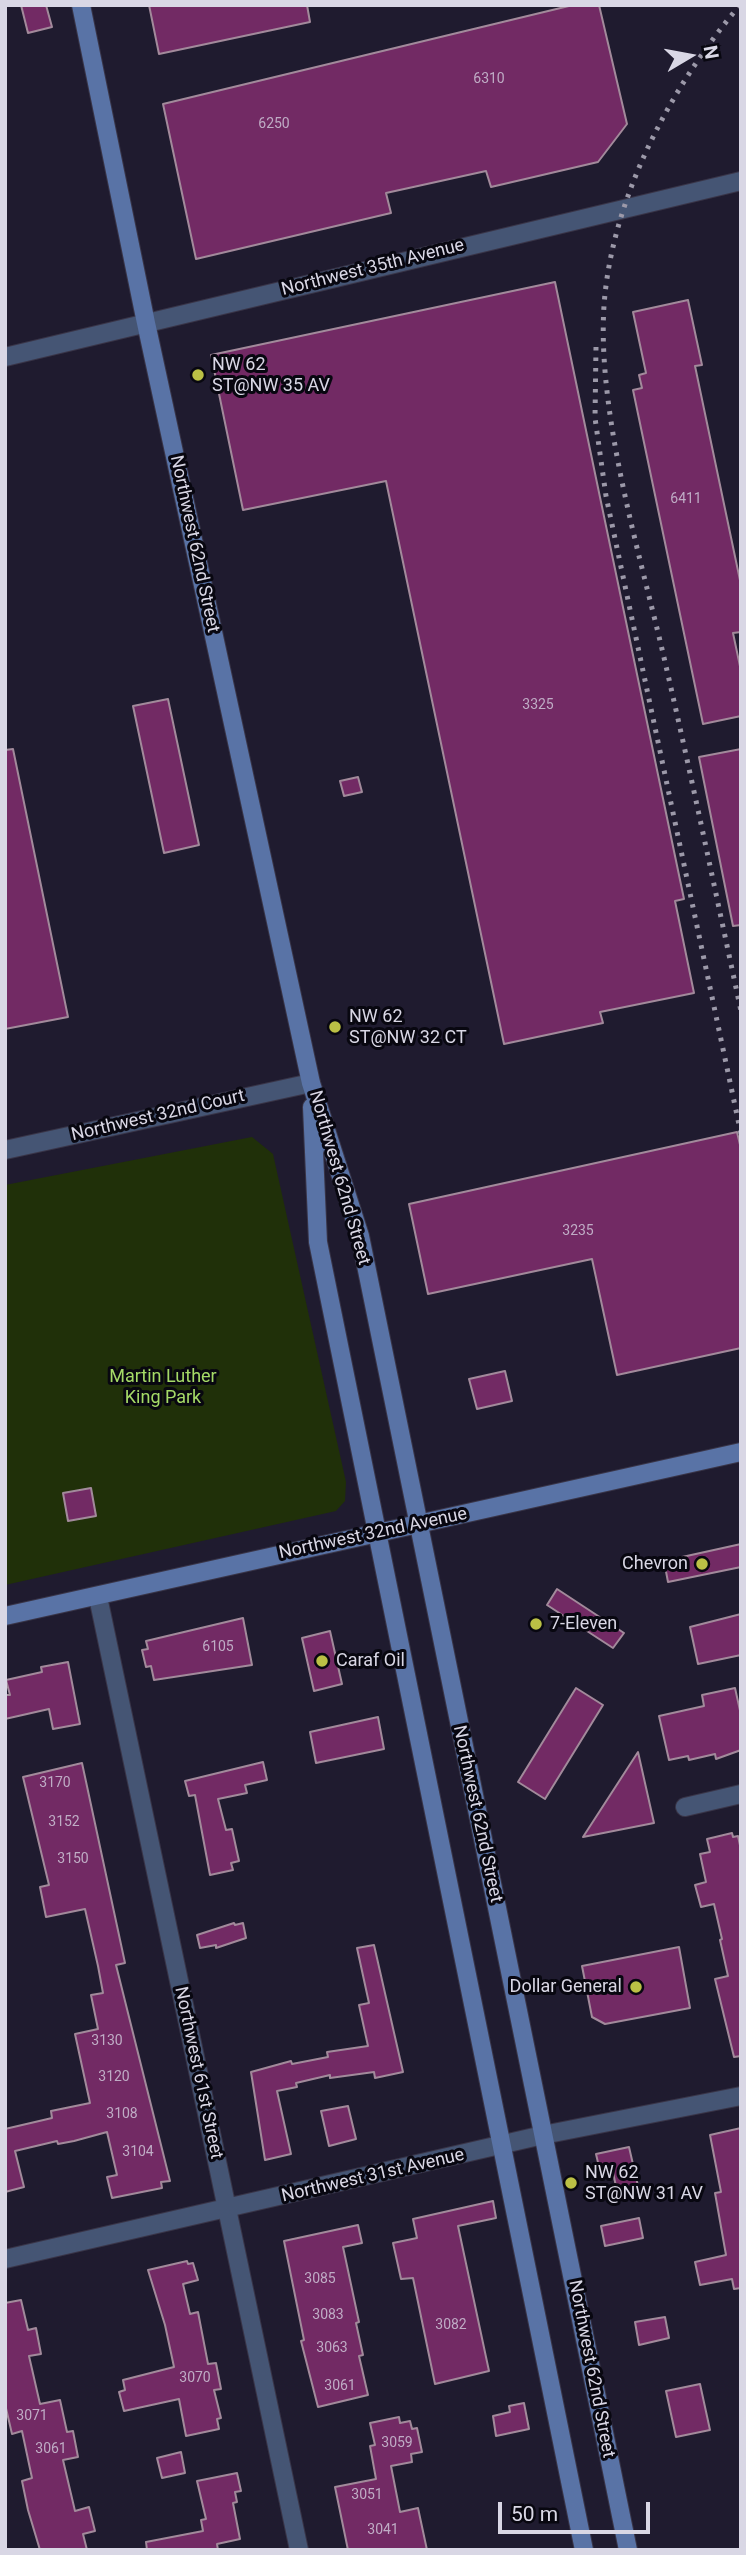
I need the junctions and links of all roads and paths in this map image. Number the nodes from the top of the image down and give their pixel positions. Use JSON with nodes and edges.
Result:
{"nodes":[{"id":1,"x":81,"y":5,"type":"edge"},
{"id":2,"x":741,"y":181,"type":"edge"},
{"id":3,"x":146,"y":323,"type":"junction"},
{"id":4,"x":5,"y":357,"type":"edge"},
{"id":5,"x":311,"y":1083,"type":"junction"},
{"id":6,"x":5,"y":1150,"type":"edge"},
{"id":7,"x":741,"y":1452,"type":"edge"},
{"id":8,"x":417,"y":1524,"type":"junction"},
{"id":9,"x":378,"y":1533,"type":"junction"},
{"id":10,"x":98,"y":1597,"type":"junction"},
{"id":11,"x":5,"y":1616,"type":"edge"},
{"id":12,"x":741,"y":1794,"type":"edge"},
{"id":13,"x":685,"y":1807,"type":"dead end"},
{"id":14,"x":741,"y":2096,"type":"edge"},
{"id":15,"x":543,"y":2135,"type":"junction"},
{"id":16,"x":502,"y":2145,"type":"junction"},
{"id":17,"x":227,"y":2210,"type":"junction"},
{"id":18,"x":5,"y":2259,"type":"edge"},
{"id":19,"x":299,"y":2550,"type":"edge"},
{"id":20,"x":584,"y":2550,"type":"edge"},
{"id":21,"x":628,"y":2550,"type":"edge"}],
"edges":[{"from":1,"to":3,"type":"main road","name":"Northwest 62nd Street"},
{"from":2,"to":3,"type":"street","name":"Northwest 35th Avenue"},
{"from":3,"to":4,"type":"street","name":"Northwest 35th Avenue"},
{"from":3,"to":5,"type":"main road","name":"Northwest 62nd Street"},
{"from":5,"to":6,"type":"street","name":"Northwest 32nd Court"},
{"from":5,"to":8,"type":"main road","name":"Northwest 62nd Street"},
{"from":5,"to":9,"type":"main road","name":"Northwest 62nd Street"},
{"from":7,"to":8,"type":"main road","name":"Northwest 32nd Avenue"},
{"from":8,"to":9,"type":"main road","name":"Northwest 32nd Avenue"},
{"from":8,"to":15,"type":"main road","name":"Northwest 62nd Street"},
{"from":9,"to":10,"type":"main road","name":"Northwest 32nd Avenue"},
{"from":9,"to":16,"type":"main road","name":"Northwest 62nd Street"},
{"from":10,"to":11,"type":"main road","name":"Northwest 32nd Avenue"},
{"from":10,"to":17,"type":"street","name":"Northwest 61st Street"},
{"from":12,"to":13,"type":"street"},
{"from":14,"to":15,"type":"street","name":"Northwest 31st Avenue"},
{"from":15,"to":16,"type":"street","name":"Northwest 31st Avenue"},
{"from":15,"to":21,"type":"main road","name":"Northwest 62nd Street"},
{"from":16,"to":17,"type":"street","name":"Northwest 31st Avenue"},
{"from":16,"to":20,"type":"main road","name":"Northwest 62nd Street"},
{"from":17,"to":18,"type":"street","name":"Northwest 31st Avenue"},
{"from":17,"to":19,"type":"street","name":"Northwest 61st Street"}]}
